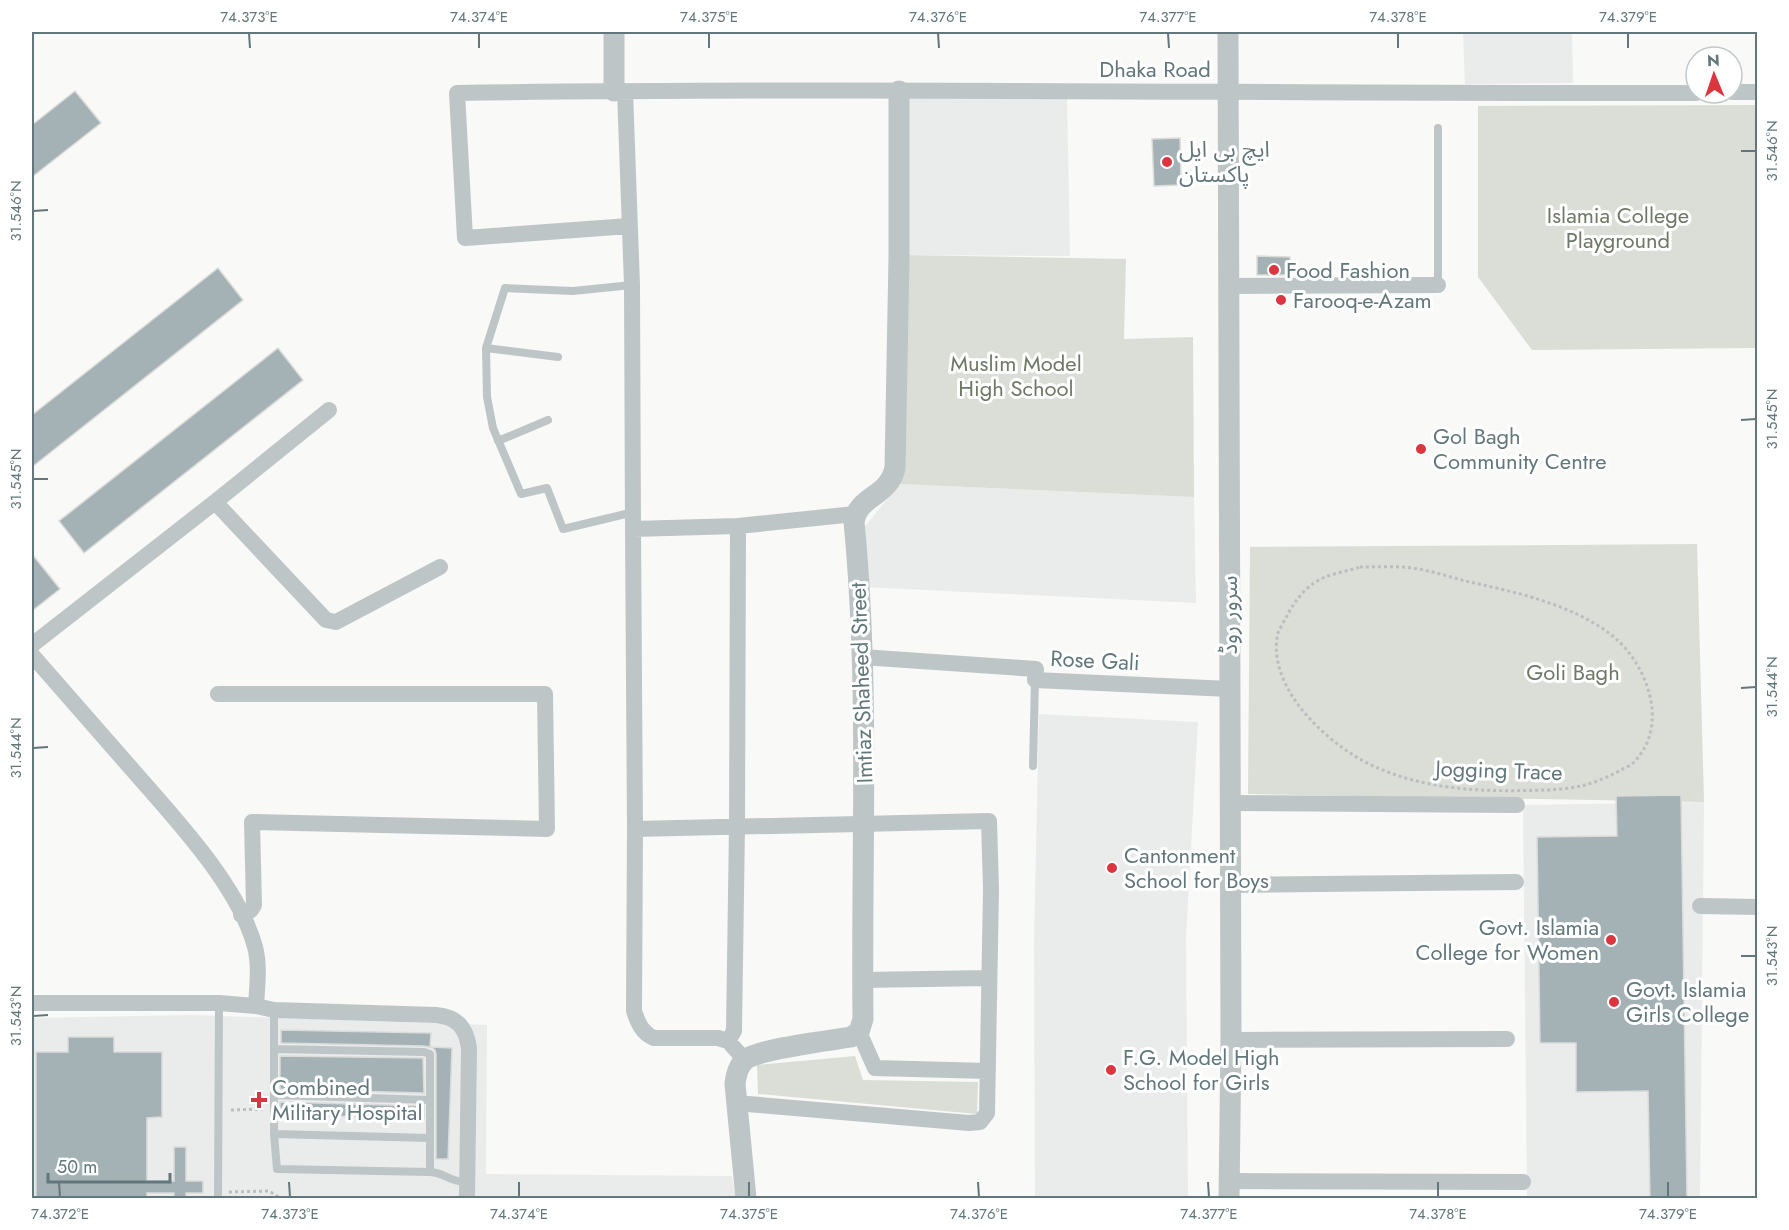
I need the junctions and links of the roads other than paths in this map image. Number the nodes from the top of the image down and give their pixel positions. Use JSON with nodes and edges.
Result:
{"nodes":[{"id":1,"x":614,"y":32,"type":"edge"},
{"id":2,"x":1228,"y":32,"type":"edge"},
{"id":3,"x":619,"y":91,"type":"junction"},
{"id":4,"x":899,"y":91,"type":"junction"},
{"id":5,"x":1229,"y":91,"type":"junction"},
{"id":6,"x":1684,"y":93,"type":"edge"},
{"id":7,"x":1438,"y":128,"type":"dead end"},
{"id":8,"x":629,"y":226,"type":"junction"},
{"id":9,"x":632,"y":285,"type":"junction"},
{"id":10,"x":1438,"y":285,"type":"joint"},
{"id":11,"x":1230,"y":286,"type":"junction"},
{"id":12,"x":486,"y":348,"type":"junction"},
{"id":13,"x":558,"y":357,"type":"dead end"},
{"id":14,"x":329,"y":410,"type":"dead end"},
{"id":15,"x":548,"y":420,"type":"dead end"},
{"id":16,"x":498,"y":441,"type":"junction"},
{"id":17,"x":215,"y":502,"type":"junction"},
{"id":18,"x":634,"y":512,"type":"junction"},
{"id":19,"x":855,"y":514,"type":"junction"},
{"id":20,"x":738,"y":526,"type":"junction"},
{"id":21,"x":633,"y":529,"type":"junction"},
{"id":22,"x":440,"y":567,"type":"dead end"},
{"id":23,"x":32,"y":645,"type":"edge"},
{"id":24,"x":32,"y":655,"type":"edge"},
{"id":25,"x":862,"y":657,"type":"junction"},
{"id":26,"x":1035,"y":680,"type":"junction"},
{"id":27,"x":1229,"y":689,"type":"junction"},
{"id":28,"x":218,"y":694,"type":"dead end"},
{"id":29,"x":1033,"y":766,"type":"dead end"},
{"id":30,"x":1229,"y":803,"type":"junction"},
{"id":31,"x":1517,"y":805,"type":"dead end"},
{"id":32,"x":865,"y":825,"type":"junction"},
{"id":33,"x":737,"y":826,"type":"junction"},
{"id":34,"x":635,"y":829,"type":"junction"},
{"id":35,"x":1516,"y":882,"type":"dead end"},
{"id":36,"x":1229,"y":885,"type":"junction"},
{"id":37,"x":1700,"y":906,"type":"dead end"},
{"id":38,"x":1758,"y":907,"type":"edge"},
{"id":39,"x":241,"y":915,"type":"junction"},
{"id":40,"x":989,"y":978,"type":"junction"},
{"id":41,"x":863,"y":980,"type":"junction"},
{"id":42,"x":32,"y":1003,"type":"edge"},
{"id":43,"x":219,"y":1004,"type":"junction"},
{"id":44,"x":256,"y":1006,"type":"junction"},
{"id":45,"x":274,"y":1010,"type":"junction"},
{"id":46,"x":859,"y":1032,"type":"junction"},
{"id":47,"x":1507,"y":1039,"type":"dead end"},
{"id":48,"x":1231,"y":1040,"type":"junction"},
{"id":49,"x":728,"y":1041,"type":"junction"},
{"id":50,"x":274,"y":1049,"type":"junction"},
{"id":51,"x":745,"y":1060,"type":"junction"},
{"id":52,"x":988,"y":1071,"type":"junction"},
{"id":53,"x":274,"y":1095,"type":"junction"},
{"id":54,"x":430,"y":1100,"type":"junction"},
{"id":55,"x":736,"y":1103,"type":"junction"},
{"id":56,"x":274,"y":1134,"type":"junction"},
{"id":57,"x":430,"y":1138,"type":"junction"},
{"id":58,"x":430,"y":1172,"type":"junction"},
{"id":59,"x":1523,"y":1182,"type":"dead end"},
{"id":60,"x":466,"y":1190,"type":"edge"},
{"id":61,"x":1229,"y":1190,"type":"edge"},
{"id":62,"x":218,"y":1195,"type":"edge"},
{"id":63,"x":746,"y":1198,"type":"edge"}],
"edges":[{"from":1,"to":3,"type":"street"},
{"from":2,"to":5,"type":"street","name":"سرور روڈ"},
{"from":3,"to":4,"type":"street","name":"Dhaka Road"},
{"from":3,"to":8,"type":"street"},
{"from":3,"to":8,"type":"street","name":"Dhaka Road"},
{"from":4,"to":5,"type":"street","name":"Dhaka Road"},
{"from":4,"to":19,"type":"street"},
{"from":5,"to":6,"type":"street","name":"Dhaka Road"},
{"from":5,"to":11,"type":"street","name":"سرور روڈ"},
{"from":7,"to":10,"type":"lane"},
{"from":8,"to":9,"type":"street"},
{"from":9,"to":12,"type":"lane"},
{"from":9,"to":18,"type":"street"},
{"from":10,"to":11,"type":"street"},
{"from":11,"to":27,"type":"street","name":"سرور روڈ"},
{"from":12,"to":13,"type":"lane"},
{"from":12,"to":16,"type":"lane"},
{"from":14,"to":17,"type":"street"},
{"from":15,"to":16,"type":"lane"},
{"from":16,"to":18,"type":"lane"},
{"from":17,"to":22,"type":"street"},
{"from":17,"to":23,"type":"street"},
{"from":18,"to":21,"type":"street"},
{"from":19,"to":20,"type":"street"},
{"from":19,"to":25,"type":"street","name":"Imtiaz Shaheed Street"},
{"from":20,"to":21,"type":"street"},
{"from":20,"to":33,"type":"street"},
{"from":21,"to":34,"type":"street"},
{"from":24,"to":39,"type":"street"},
{"from":25,"to":26,"type":"street","name":"Rose Gali"},
{"from":25,"to":32,"type":"street","name":"Imtiaz Shaheed Street"},
{"from":26,"to":27,"type":"street","name":"Rose Gali"},
{"from":26,"to":29,"type":"lane"},
{"from":27,"to":30,"type":"street","name":"سرور روڈ"},
{"from":28,"to":39,"type":"street"},
{"from":30,"to":31,"type":"street"},
{"from":30,"to":36,"type":"street","name":"سرور روڈ"},
{"from":32,"to":33,"type":"street"},
{"from":32,"to":40,"type":"street"},
{"from":32,"to":41,"type":"street","name":"Imtiaz Shaheed Street"},
{"from":33,"to":34,"type":"street"},
{"from":33,"to":49,"type":"street"},
{"from":34,"to":49,"type":"street"},
{"from":35,"to":36,"type":"street"},
{"from":36,"to":48,"type":"street","name":"سرور روڈ"},
{"from":37,"to":38,"type":"street"},
{"from":39,"to":44,"type":"street"},
{"from":40,"to":41,"type":"street"},
{"from":40,"to":52,"type":"street"},
{"from":41,"to":46,"type":"street","name":"Imtiaz Shaheed Street"},
{"from":42,"to":43,"type":"street"},
{"from":43,"to":44,"type":"street"},
{"from":43,"to":62,"type":"lane"},
{"from":44,"to":45,"type":"street"},
{"from":45,"to":50,"type":"lane"},
{"from":45,"to":60,"type":"street"},
{"from":46,"to":51,"type":"street"},
{"from":46,"to":52,"type":"street"},
{"from":47,"to":48,"type":"street"},
{"from":48,"to":61,"type":"street","name":"سرور روڈ"},
{"from":49,"to":51,"type":"street"},
{"from":50,"to":53,"type":"lane"},
{"from":50,"to":54,"type":"lane"},
{"from":51,"to":55,"type":"street"},
{"from":52,"to":55,"type":"street"},
{"from":53,"to":54,"type":"lane"},
{"from":53,"to":56,"type":"lane"},
{"from":54,"to":57,"type":"lane"},
{"from":55,"to":63,"type":"street"},
{"from":56,"to":57,"type":"lane"},
{"from":56,"to":58,"type":"lane"},
{"from":57,"to":58,"type":"lane"},
{"from":58,"to":60,"type":"lane"},
{"from":59,"to":61,"type":"street"}]}
